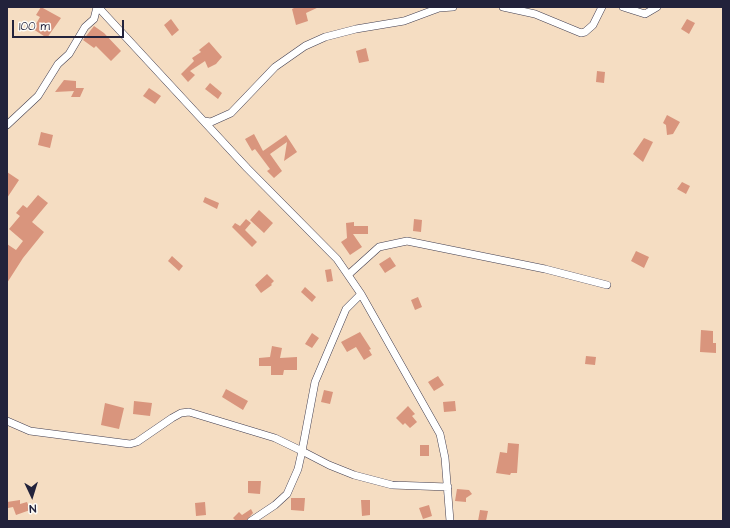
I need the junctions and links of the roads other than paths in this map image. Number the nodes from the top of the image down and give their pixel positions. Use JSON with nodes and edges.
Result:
{"nodes":[{"id":1,"x":98,"y":7,"type":"edge"},
{"id":2,"x":453,"y":7,"type":"edge"},
{"id":3,"x":503,"y":7,"type":"edge"},
{"id":4,"x":602,"y":7,"type":"edge"},
{"id":5,"x":623,"y":7,"type":"edge"},
{"id":6,"x":657,"y":7,"type":"edge"},
{"id":7,"x":204,"y":121,"type":"junction"},
{"id":8,"x":7,"y":125,"type":"edge"},
{"id":9,"x":348,"y":275,"type":"junction"},
{"id":10,"x":607,"y":285,"type":"dead end"},
{"id":11,"x":361,"y":294,"type":"junction"},
{"id":12,"x":7,"y":421,"type":"edge"},
{"id":13,"x":302,"y":451,"type":"junction"},
{"id":14,"x":448,"y":487,"type":"junction"},
{"id":15,"x":251,"y":521,"type":"edge"},
{"id":16,"x":450,"y":521,"type":"edge"}],
"edges":[{"from":1,"to":7,"type":"street"},
{"from":1,"to":8,"type":"street"},
{"from":2,"to":7,"type":"street"},
{"from":3,"to":4,"type":"street"},
{"from":5,"to":6,"type":"street"},
{"from":7,"to":9,"type":"street"},
{"from":9,"to":10,"type":"street"},
{"from":9,"to":11,"type":"street"},
{"from":11,"to":13,"type":"street"},
{"from":11,"to":14,"type":"street"},
{"from":12,"to":13,"type":"street"},
{"from":13,"to":14,"type":"street"},
{"from":13,"to":15,"type":"street"},
{"from":14,"to":16,"type":"street"}]}
